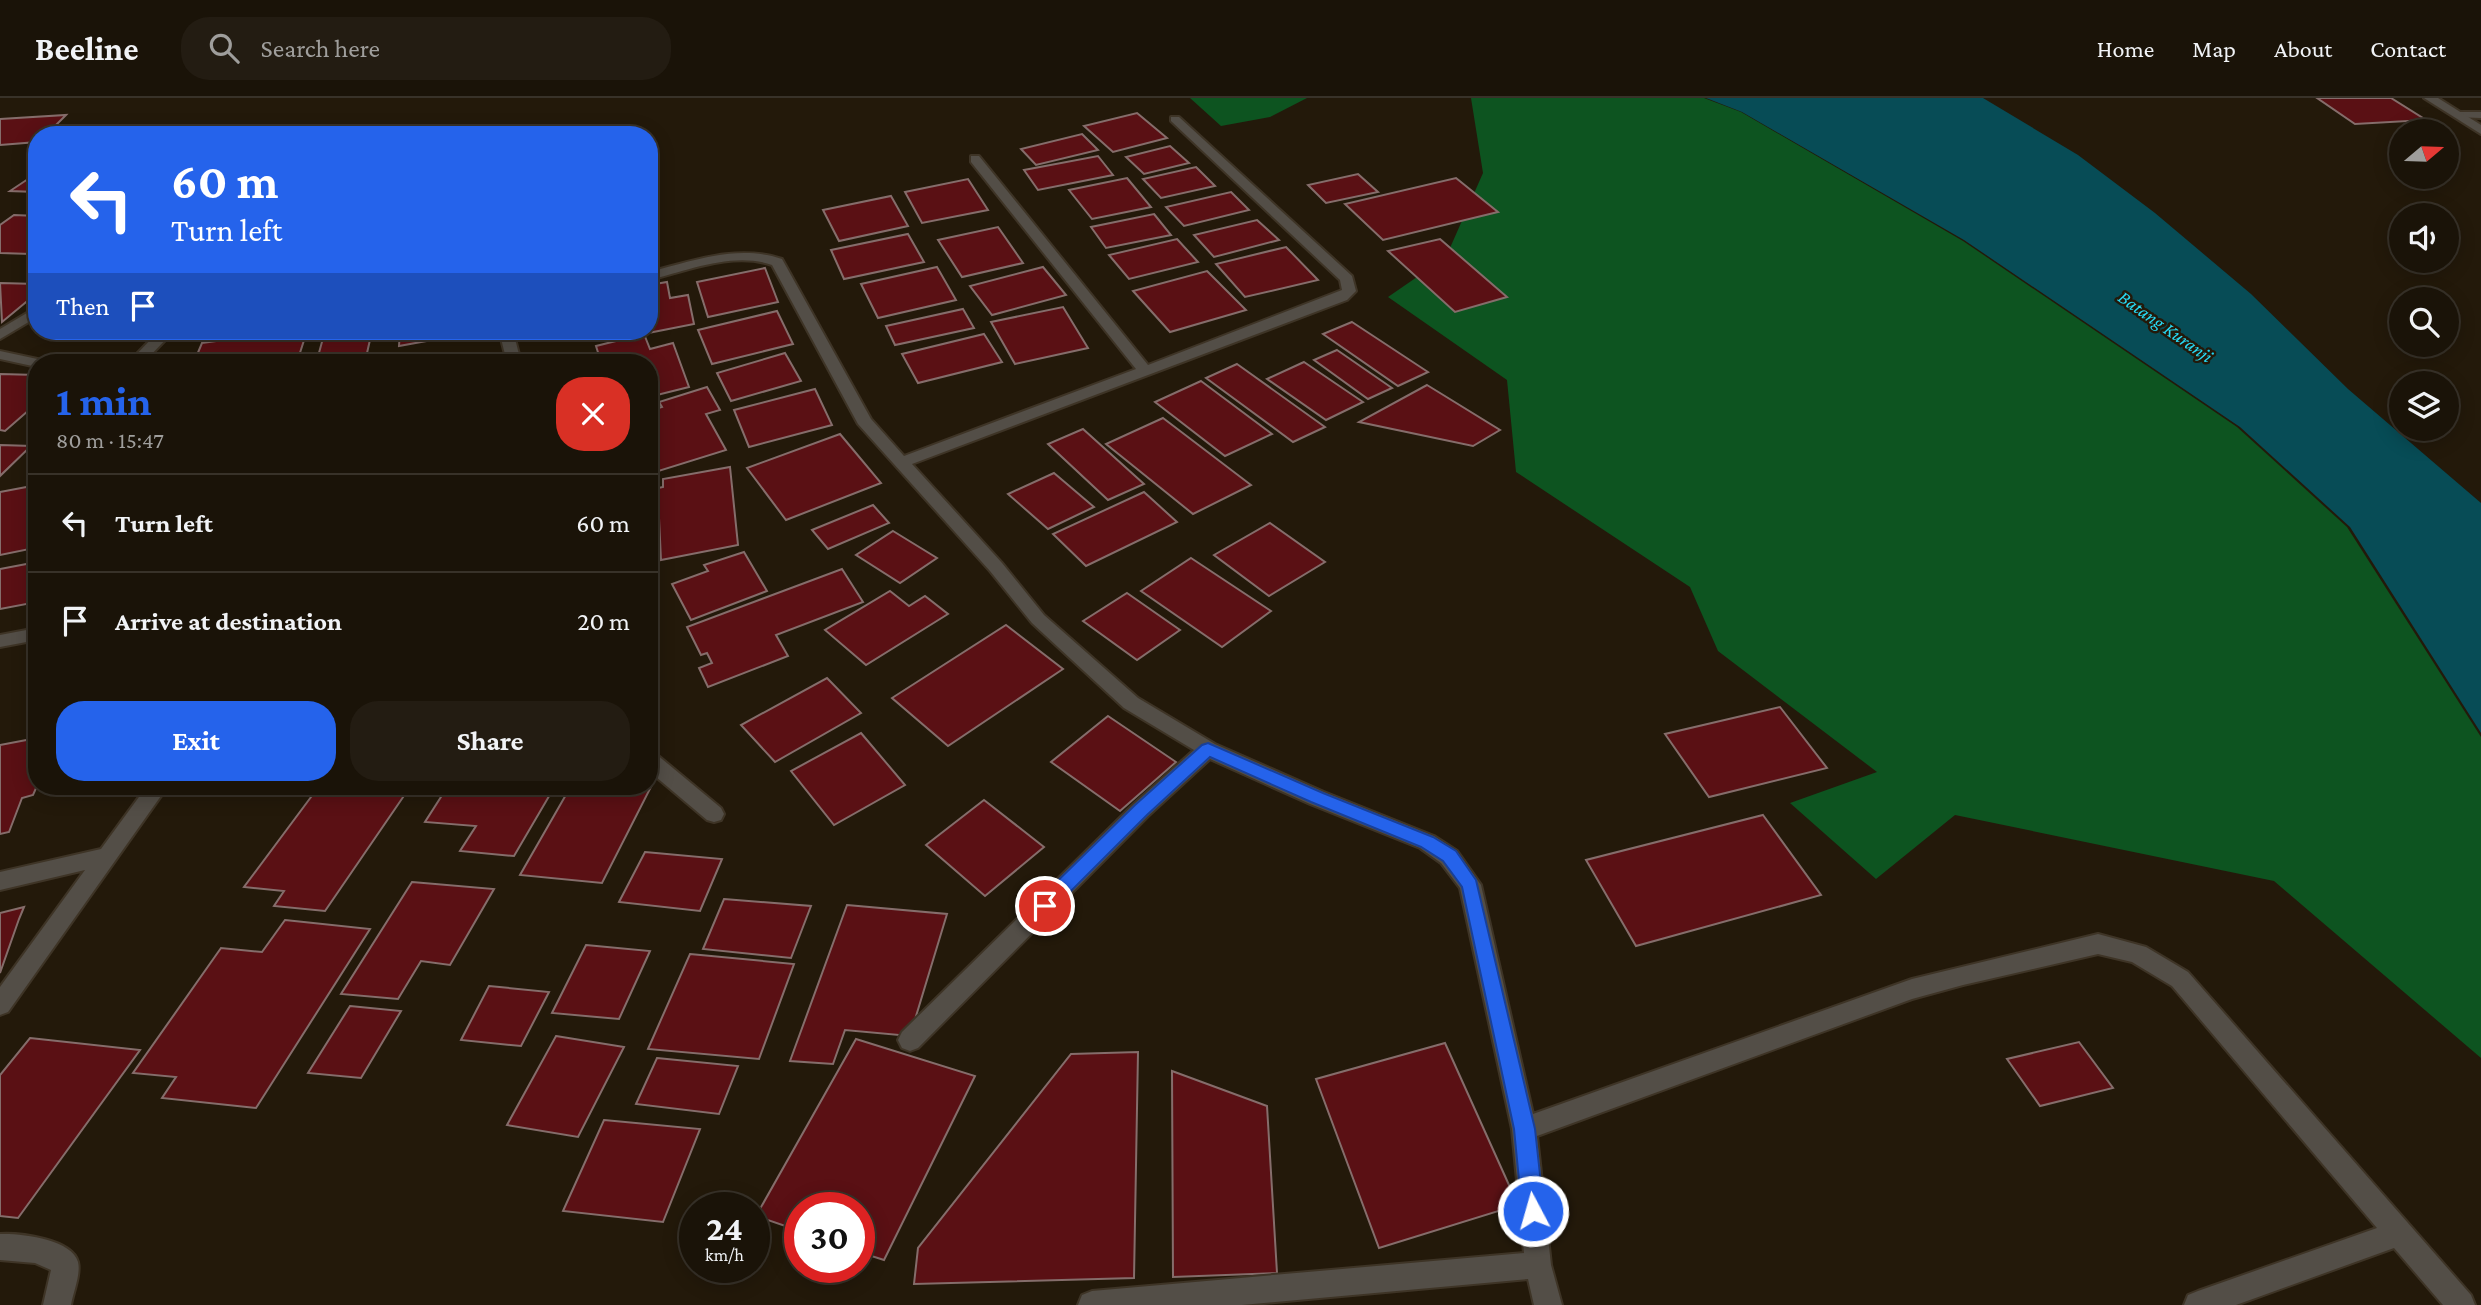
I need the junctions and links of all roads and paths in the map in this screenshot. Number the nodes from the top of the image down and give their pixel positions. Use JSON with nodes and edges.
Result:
{"nodes":[{"id":1,"x":2430,"y":98,"type":"edge"},
{"id":2,"x":2459,"y":115,"type":"junction"},
{"id":3,"x":2481,"y":115,"type":"edge"},
{"id":4,"x":1175,"y":119,"type":"dead end"},
{"id":5,"x":2481,"y":130,"type":"edge"},
{"id":6,"x":975,"y":159,"type":"dead end"},
{"id":7,"x":658,"y":274,"type":"edge"},
{"id":8,"x":28,"y":317,"type":"edge"},
{"id":9,"x":0,"y":335,"type":"edge"},
{"id":10,"x":158,"y":340,"type":"edge"},
{"id":11,"x":144,"y":354,"type":"edge"},
{"id":12,"x":0,"y":355,"type":"edge"},
{"id":13,"x":28,"y":361,"type":"edge"},
{"id":14,"x":1145,"y":371,"type":"junction"},
{"id":15,"x":903,"y":462,"type":"junction"},
{"id":16,"x":28,"y":636,"type":"edge"},
{"id":17,"x":0,"y":641,"type":"edge"},
{"id":18,"x":1208,"y":749,"type":"junction"},
{"id":19,"x":658,"y":767,"type":"edge"},
{"id":20,"x":151,"y":795,"type":"edge"},
{"id":21,"x":714,"y":814,"type":"dead end"},
{"id":22,"x":107,"y":856,"type":"junction"},
{"id":23,"x":0,"y":881,"type":"edge"},
{"id":24,"x":0,"y":1004,"type":"edge"},
{"id":25,"x":910,"y":1040,"type":"dead end"},
{"id":26,"x":1524,"y":1129,"type":"junction"},
{"id":27,"x":2399,"y":1233,"type":"junction"},
{"id":28,"x":0,"y":1247,"type":"edge"},
{"id":29,"x":1538,"y":1265,"type":"junction"},
{"id":30,"x":57,"y":1305,"type":"edge"},
{"id":31,"x":1092,"y":1305,"type":"edge"},
{"id":32,"x":1548,"y":1305,"type":"edge"},
{"id":33,"x":2198,"y":1305,"type":"edge"},
{"id":34,"x":2461,"y":1305,"type":"edge"}],
"edges":[{"from":1,"to":2,"type":"street"},
{"from":2,"to":3,"type":"street"},
{"from":2,"to":5,"type":"street"},
{"from":4,"to":14,"type":"street"},
{"from":6,"to":14,"type":"street"},
{"from":7,"to":15,"type":"street"},
{"from":8,"to":9,"type":"street"},
{"from":10,"to":11,"type":"street"},
{"from":12,"to":13,"type":"street"},
{"from":14,"to":15,"type":"street"},
{"from":15,"to":18,"type":"street"},
{"from":16,"to":17,"type":"street"},
{"from":18,"to":25,"type":"street"},
{"from":18,"to":26,"type":"street"},
{"from":19,"to":21,"type":"street"},
{"from":20,"to":22,"type":"street"},
{"from":22,"to":23,"type":"street"},
{"from":22,"to":24,"type":"street"},
{"from":26,"to":27,"type":"street"},
{"from":26,"to":29,"type":"street"},
{"from":27,"to":33,"type":"street"},
{"from":27,"to":34,"type":"street"},
{"from":28,"to":30,"type":"street"},
{"from":29,"to":31,"type":"street"},
{"from":29,"to":32,"type":"street"}]}
